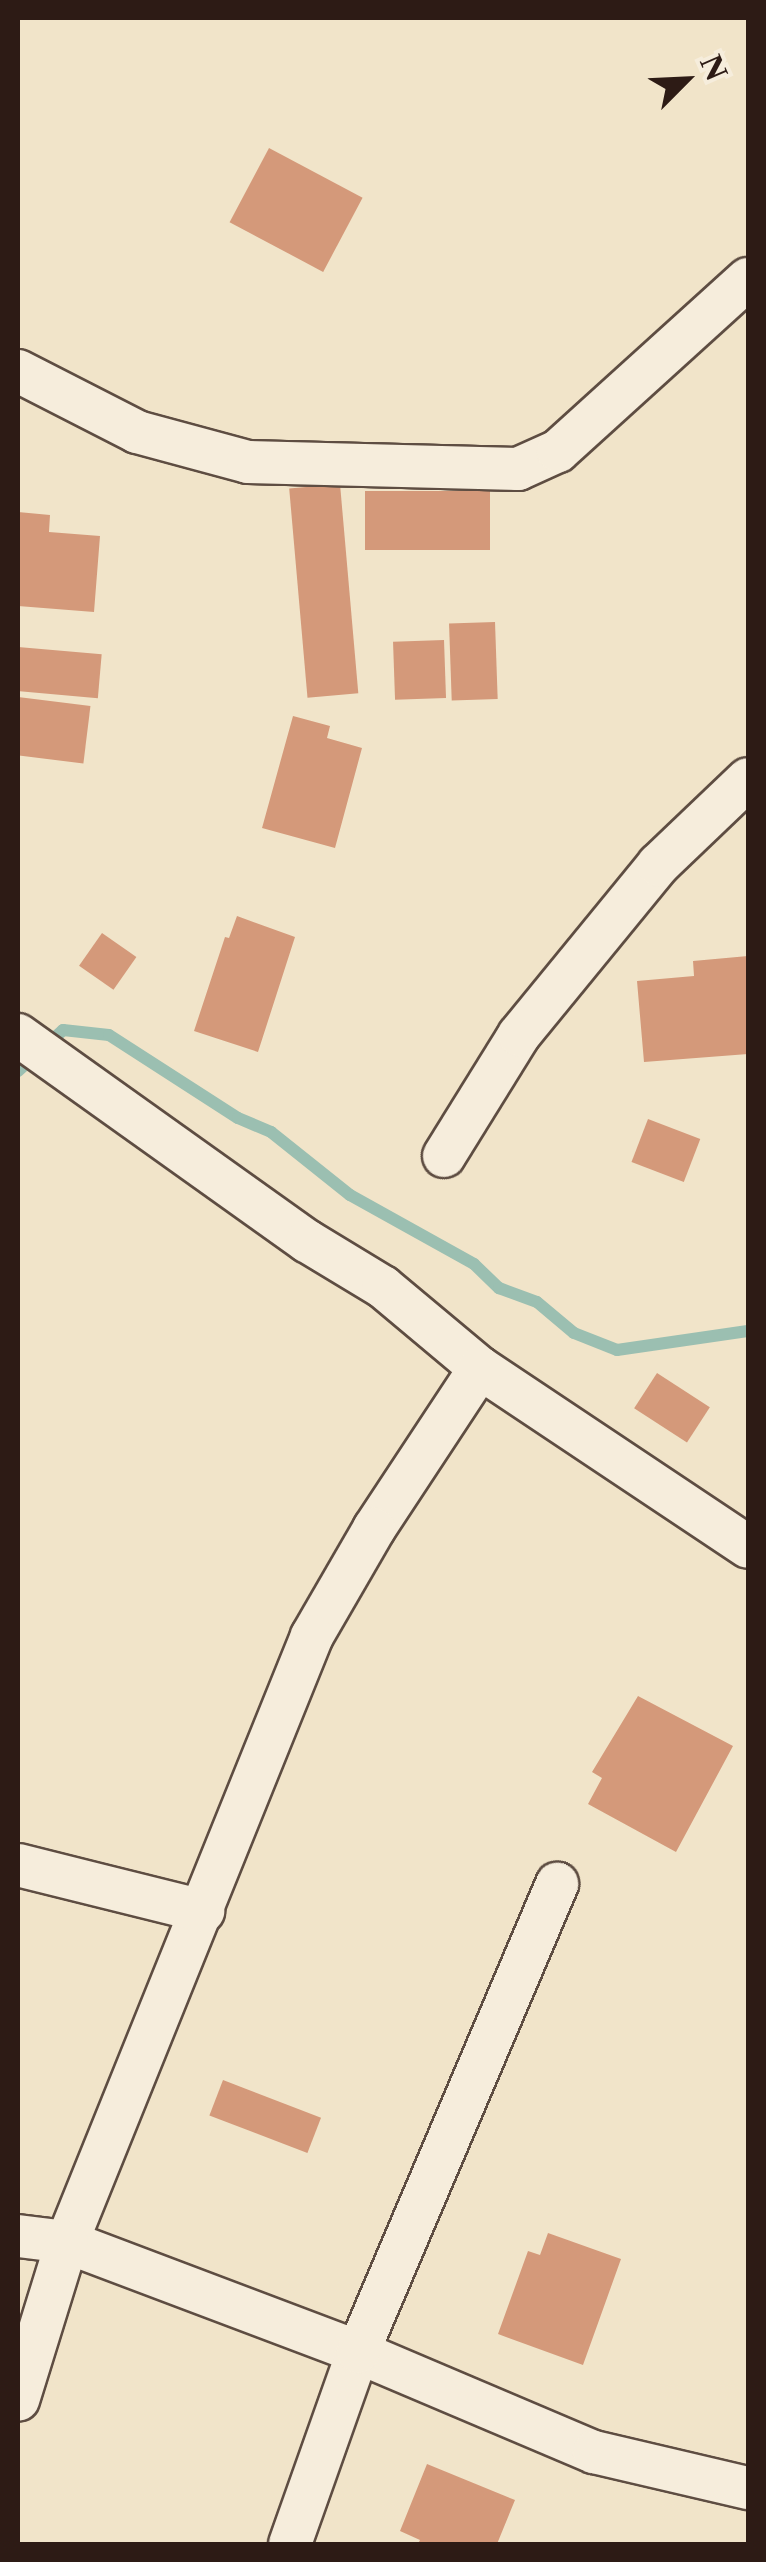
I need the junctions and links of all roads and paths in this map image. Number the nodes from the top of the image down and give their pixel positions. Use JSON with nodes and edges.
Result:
{"nodes":[{"id":1,"x":748,"y":279,"type":"edge"},
{"id":2,"x":18,"y":371,"type":"edge"},
{"id":3,"x":748,"y":778,"type":"edge"},
{"id":4,"x":21,"y":1036,"type":"edge"},
{"id":5,"x":444,"y":1156,"type":"dead end"},
{"id":6,"x":480,"y":1368,"type":"junction"},
{"id":7,"x":748,"y":1546,"type":"edge"},
{"id":8,"x":18,"y":1865,"type":"edge"},
{"id":9,"x":557,"y":1884,"type":"dead end"},
{"id":10,"x":203,"y":1911,"type":"junction"},
{"id":11,"x":18,"y":2236,"type":"edge"},
{"id":12,"x":68,"y":2242,"type":"junction"},
{"id":13,"x":358,"y":2352,"type":"junction"},
{"id":14,"x":18,"y":2400,"type":"edge"},
{"id":15,"x":748,"y":2488,"type":"edge"},
{"id":16,"x":290,"y":2544,"type":"edge"}],
"edges":[{"from":1,"to":2,"type":"street"},
{"from":3,"to":5,"type":"street"},
{"from":4,"to":6,"type":"street"},
{"from":6,"to":7,"type":"street"},
{"from":6,"to":10,"type":"street"},
{"from":8,"to":10,"type":"street"},
{"from":9,"to":13,"type":"street"},
{"from":10,"to":12,"type":"street"},
{"from":11,"to":12,"type":"street"},
{"from":12,"to":13,"type":"street"},
{"from":12,"to":14,"type":"street"},
{"from":13,"to":15,"type":"street"},
{"from":13,"to":16,"type":"street"}]}
